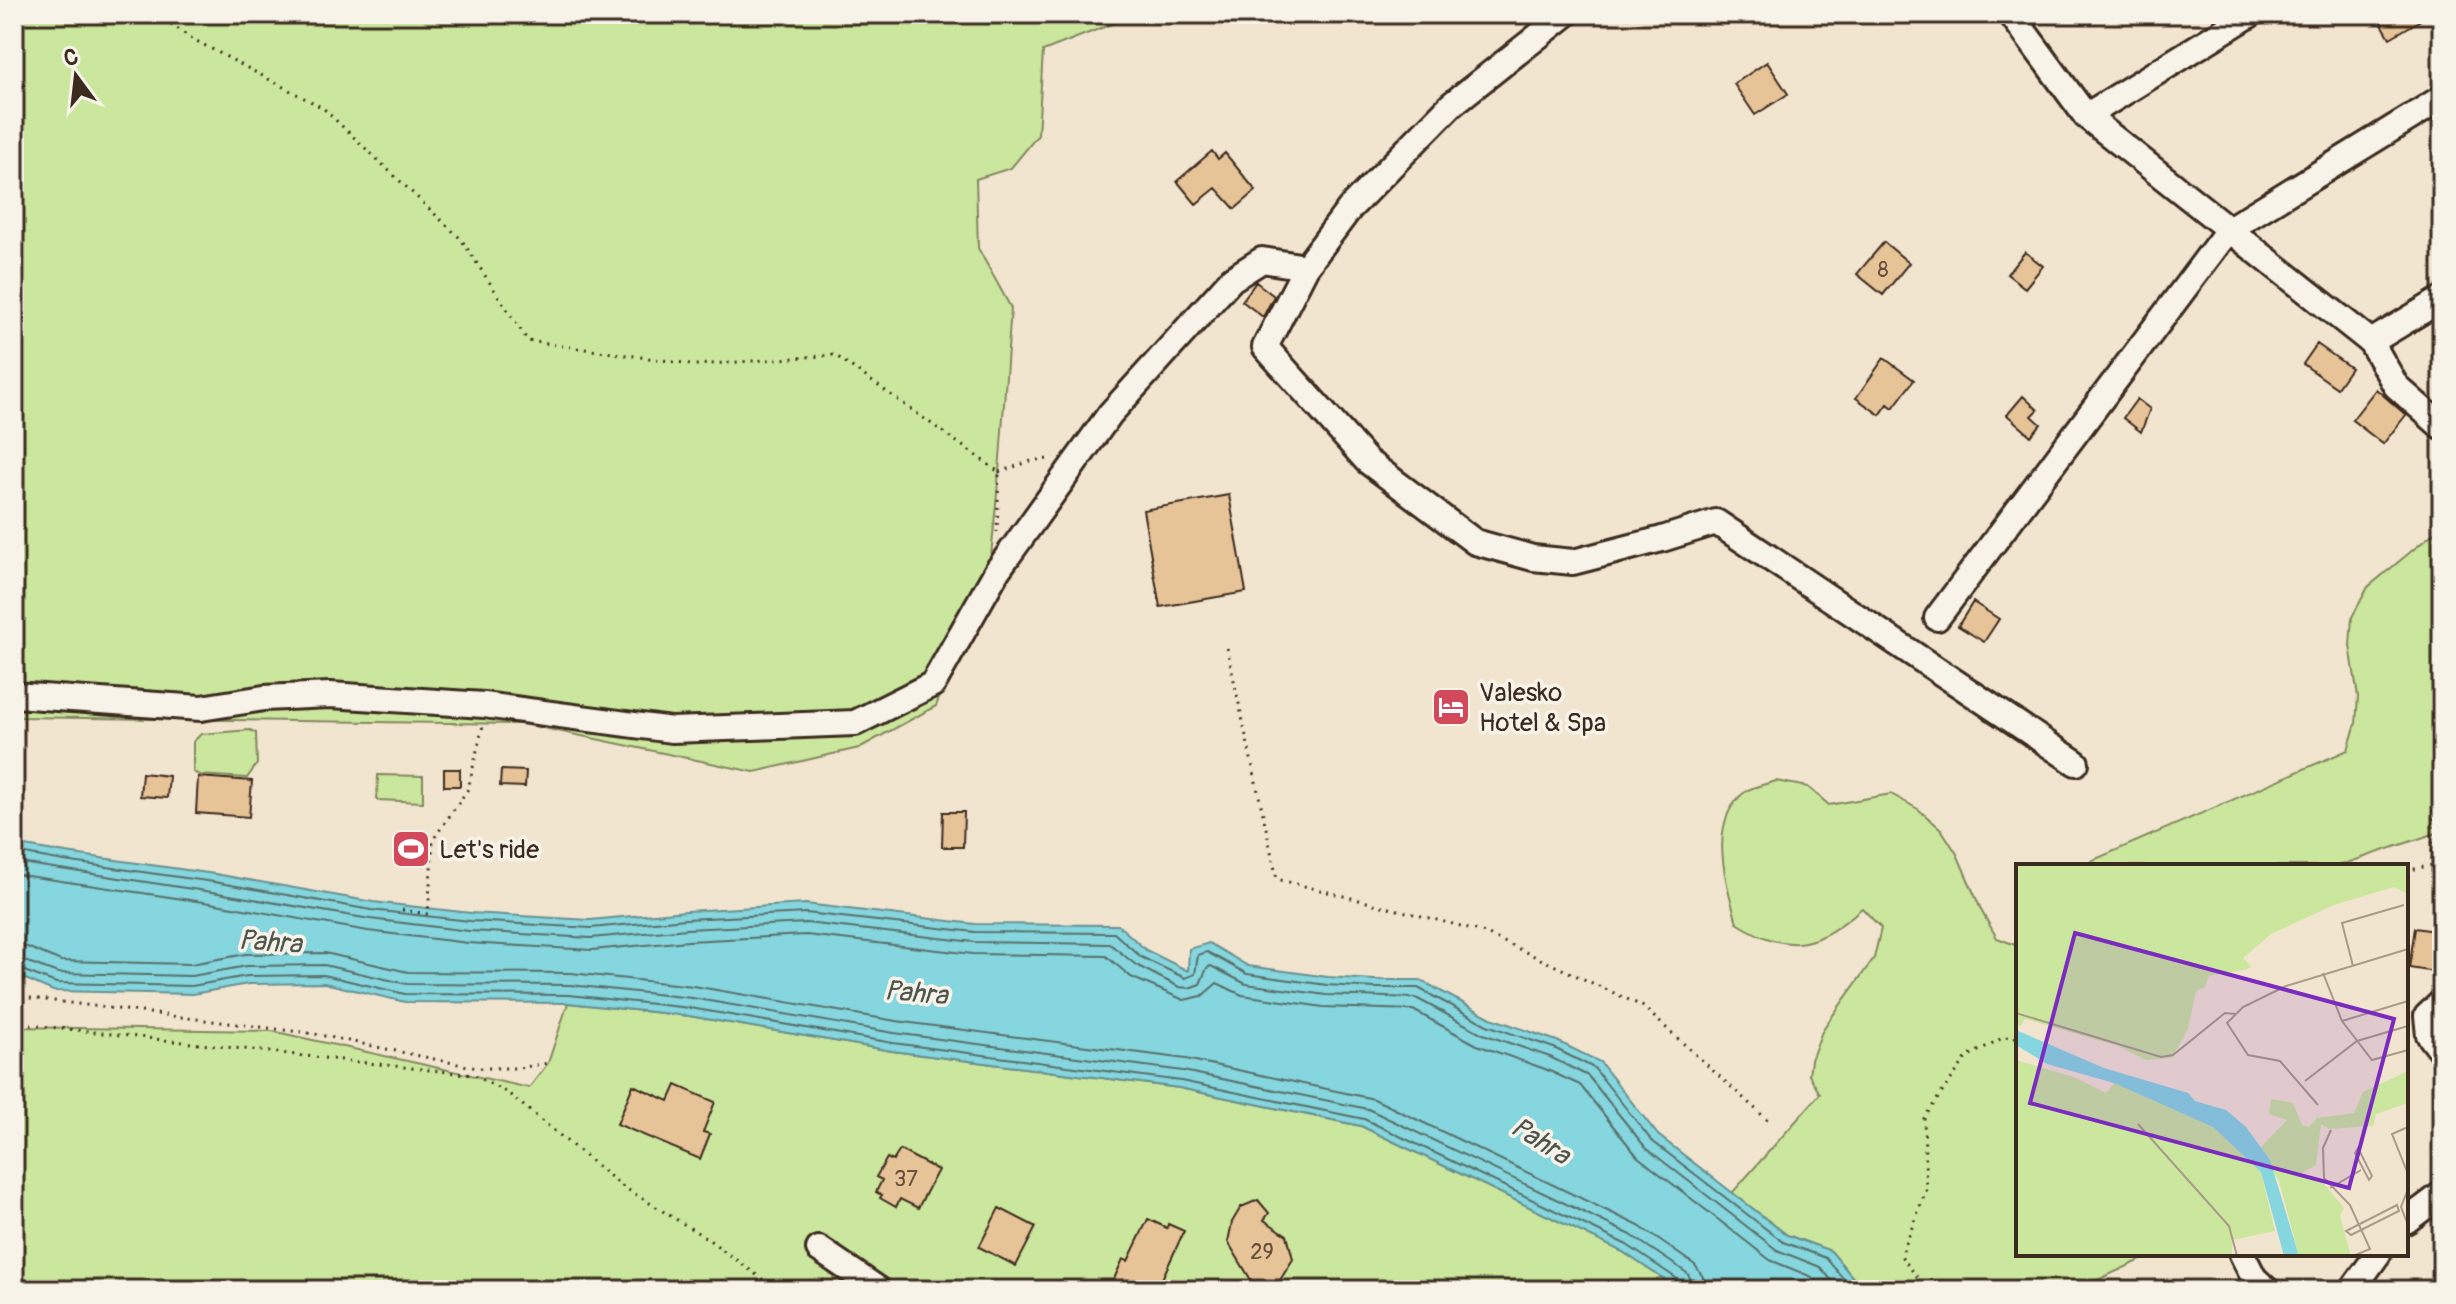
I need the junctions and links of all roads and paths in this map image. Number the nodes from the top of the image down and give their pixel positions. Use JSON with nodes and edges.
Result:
{"nodes":[{"id":1,"x":158,"y":14,"type":"edge"},
{"id":2,"x":1566,"y":14,"type":"edge"},
{"id":3,"x":2011,"y":14,"type":"edge"},
{"id":4,"x":2251,"y":14,"type":"edge"},
{"id":5,"x":2442,"y":98,"type":"edge"},
{"id":6,"x":2086,"y":116,"type":"junction"},
{"id":7,"x":2229,"y":229,"type":"junction"},
{"id":8,"x":1306,"y":267,"type":"junction"},
{"id":9,"x":2442,"y":299,"type":"edge"},
{"id":10,"x":2371,"y":342,"type":"junction"},
{"id":11,"x":2442,"y":427,"type":"edge"},
{"id":12,"x":1078,"y":458,"type":"junction"},
{"id":13,"x":999,"y":472,"type":"junction"},
{"id":14,"x":997,"y":571,"type":"junction"},
{"id":15,"x":1937,"y":618,"type":"dead end"},
{"id":16,"x":1227,"y":648,"type":"dead end"},
{"id":17,"x":14,"y":695,"type":"edge"},
{"id":18,"x":483,"y":722,"type":"dead end"},
{"id":19,"x":2076,"y":763,"type":"dead end"},
{"id":20,"x":2442,"y":776,"type":"edge"},
{"id":21,"x":2408,"y":871,"type":"edge"},
{"id":22,"x":402,"y":910,"type":"dead end"},
{"id":23,"x":14,"y":996,"type":"edge"},
{"id":24,"x":2442,"y":1002,"type":"edge"},
{"id":25,"x":14,"y":1023,"type":"edge"},
{"id":26,"x":2016,"y":1038,"type":"edge"},
{"id":27,"x":2442,"y":1052,"type":"edge"},
{"id":28,"x":548,"y":1063,"type":"dead end"},
{"id":29,"x":1772,"y":1124,"type":"dead end"},
{"id":30,"x":2442,"y":1194,"type":"edge"},
{"id":31,"x":2408,"y":1220,"type":"edge"},
{"id":32,"x":819,"y":1249,"type":"dead end"},
{"id":33,"x":2243,"y":1256,"type":"edge"},
{"id":34,"x":2377,"y":1256,"type":"edge"},
{"id":35,"x":777,"y":1290,"type":"edge"},
{"id":36,"x":879,"y":1290,"type":"edge"},
{"id":37,"x":1927,"y":1290,"type":"edge"},
{"id":38,"x":2267,"y":1290,"type":"edge"},
{"id":39,"x":2352,"y":1290,"type":"edge"}],
"edges":[{"from":1,"to":13,"type":"path"},
{"from":2,"to":8,"type":"street"},
{"from":3,"to":6,"type":"street"},
{"from":4,"to":6,"type":"street"},
{"from":5,"to":7,"type":"street"},
{"from":6,"to":7,"type":"street"},
{"from":7,"to":10,"type":"street"},
{"from":7,"to":15,"type":"street"},
{"from":8,"to":12,"type":"street"},
{"from":8,"to":19,"type":"street"},
{"from":9,"to":10,"type":"street"},
{"from":10,"to":11,"type":"street"},
{"from":12,"to":13,"type":"path"},
{"from":12,"to":14,"type":"street"},
{"from":13,"to":14,"type":"path"},
{"from":14,"to":17,"type":"street"},
{"from":16,"to":29,"type":"path"},
{"from":18,"to":22,"type":"path"},
{"from":20,"to":21,"type":"path"},
{"from":23,"to":28,"type":"path"},
{"from":24,"to":27,"type":"street"},
{"from":25,"to":35,"type":"path"},
{"from":26,"to":37,"type":"path"},
{"from":30,"to":31,"type":"street"},
{"from":32,"to":36,"type":"street"},
{"from":33,"to":38,"type":"street"},
{"from":34,"to":39,"type":"street"}]}
